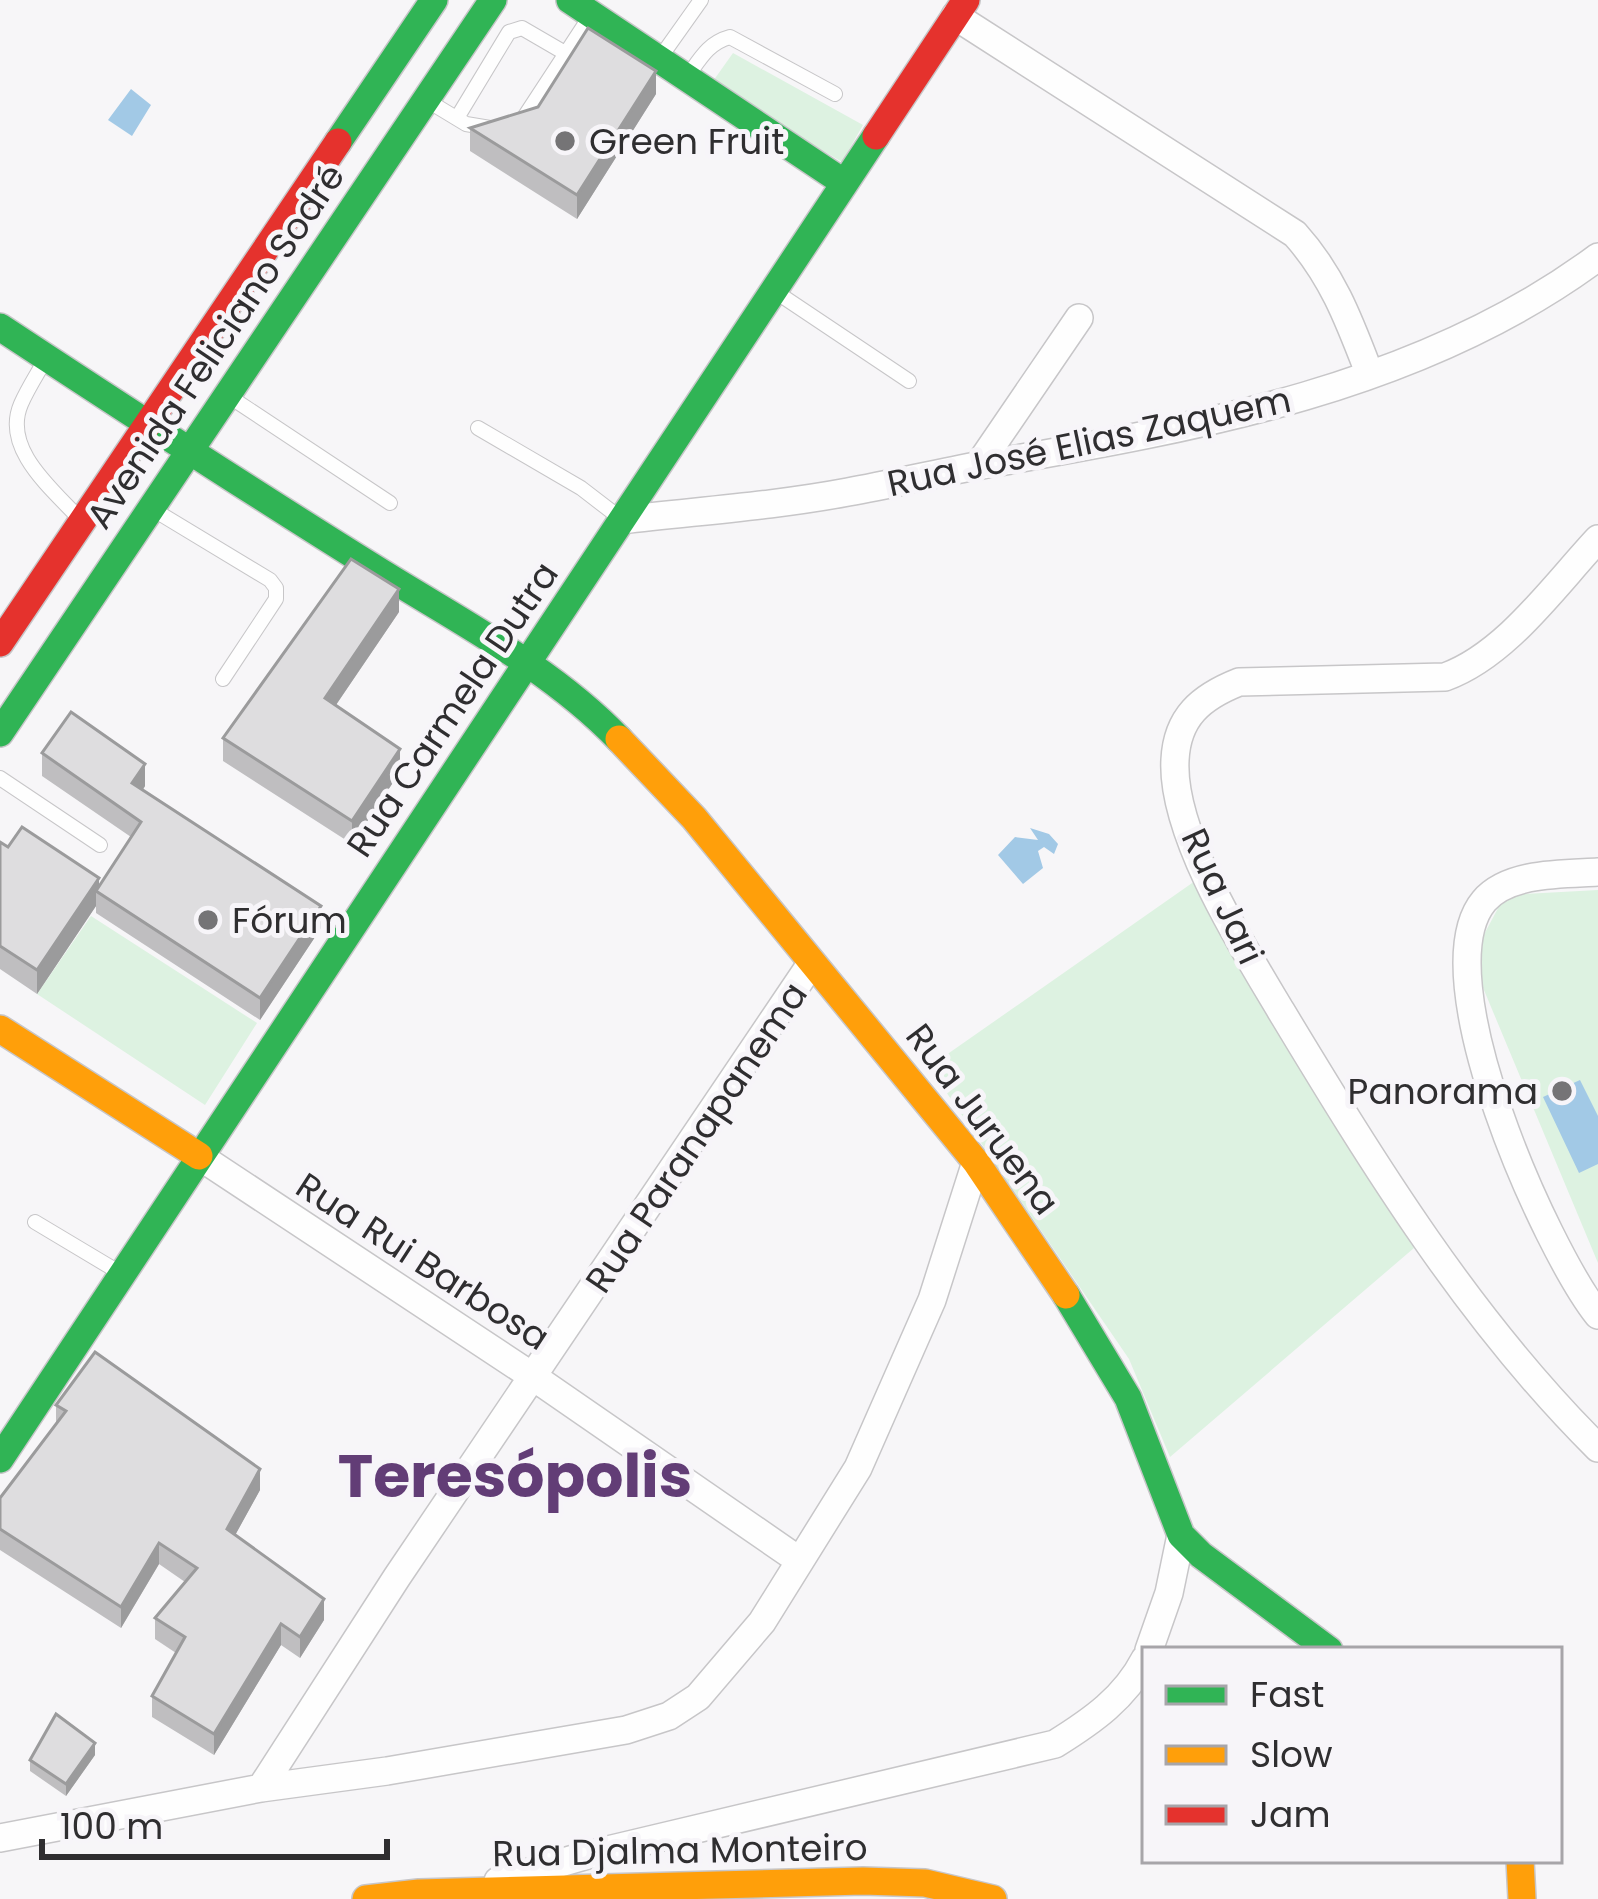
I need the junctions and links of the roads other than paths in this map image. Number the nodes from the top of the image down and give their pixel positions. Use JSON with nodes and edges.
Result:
{"nodes":[{"id":1,"x":434,"y":0,"type":"edge"},
{"id":2,"x":493,"y":0,"type":"edge"},
{"id":3,"x":700,"y":0,"type":"edge"},
{"id":4,"x":581,"y":7,"type":"edge"},
{"id":5,"x":960,"y":8,"type":"edge"},
{"id":6,"x":565,"y":53,"type":"junction"},
{"id":7,"x":659,"y":59,"type":"junction"},
{"id":8,"x":687,"y":78,"type":"junction"},
{"id":9,"x":836,"y":94,"type":"dead end"},
{"id":10,"x":424,"y":99,"type":"junction"},
{"id":11,"x":457,"y":118,"type":"junction"},
{"id":12,"x":843,"y":182,"type":"junction"},
{"id":13,"x":1598,"y":257,"type":"edge"},
{"id":14,"x":773,"y":289,"type":"junction"},
{"id":15,"x":1079,"y":318,"type":"dead end"},
{"id":16,"x":0,"y":327,"type":"edge"},
{"id":17,"x":46,"y":358,"type":"junction"},
{"id":18,"x":1370,"y":375,"type":"junction"},
{"id":19,"x":909,"y":381,"type":"dead end"},
{"id":20,"x":226,"y":395,"type":"junction"},
{"id":21,"x":146,"y":424,"type":"junction"},
{"id":22,"x":478,"y":428,"type":"dead end"},
{"id":23,"x":187,"y":451,"type":"junction"},
{"id":24,"x":978,"y":466,"type":"junction"},
{"id":25,"x":390,"y":502,"type":"dead end"},
{"id":26,"x":149,"y":508,"type":"junction"},
{"id":27,"x":81,"y":520,"type":"junction"},
{"id":28,"x":622,"y":520,"type":"junction"},
{"id":29,"x":1598,"y":539,"type":"edge"},
{"id":30,"x":0,"y":643,"type":"edge"},
{"id":31,"x":525,"y":662,"type":"junction"},
{"id":32,"x":223,"y":679,"type":"dead end"},
{"id":33,"x":0,"y":733,"type":"edge"},
{"id":34,"x":0,"y":778,"type":"edge"},
{"id":35,"x":100,"y":845,"type":"dead end"},
{"id":36,"x":1598,"y":872,"type":"edge"},
{"id":37,"x":811,"y":964,"type":"junction"},
{"id":38,"x":0,"y":1029,"type":"edge"},
{"id":39,"x":199,"y":1156,"type":"junction"},
{"id":40,"x":976,"y":1162,"type":"junction"},
{"id":41,"x":35,"y":1222,"type":"dead end"},
{"id":42,"x":121,"y":1274,"type":"junction"},
{"id":43,"x":1598,"y":1315,"type":"edge"},
{"id":44,"x":535,"y":1378,"type":"junction"},
{"id":45,"x":1598,"y":1448,"type":"edge"},
{"id":46,"x":0,"y":1457,"type":"edge"},
{"id":47,"x":1181,"y":1535,"type":"junction"},
{"id":48,"x":800,"y":1561,"type":"junction"},
{"id":49,"x":1151,"y":1647,"type":"edge"},
{"id":50,"x":1325,"y":1647,"type":"edge"},
{"id":51,"x":1142,"y":1663,"type":"edge"},
{"id":52,"x":261,"y":1788,"type":"junction"},
{"id":53,"x":0,"y":1838,"type":"edge"},
{"id":54,"x":1520,"y":1863,"type":"edge"},
{"id":55,"x":466,"y":1892,"type":"junction"},
{"id":56,"x":366,"y":1899,"type":"edge"},
{"id":57,"x":993,"y":1899,"type":"edge"},
{"id":58,"x":1522,"y":1899,"type":"edge"}],
"edges":[{"from":1,"to":21,"type":"main road","name":"Avenida Feliciano Sodré"},
{"from":2,"to":10,"type":"main road","name":"Avenida Feliciano Sodré"},
{"from":3,"to":7,"type":"lane"},
{"from":4,"to":6,"type":"lane"},
{"from":4,"to":7,"type":"main road"},
{"from":5,"to":12,"type":"main road","name":"Rua Carmela Dutra"},
{"from":5,"to":18,"type":"street"},
{"from":6,"to":11,"type":"lane"},
{"from":6,"to":11,"type":"lane"},
{"from":7,"to":8,"type":"main road"},
{"from":8,"to":9,"type":"lane"},
{"from":8,"to":12,"type":"main road"},
{"from":10,"to":11,"type":"lane"},
{"from":10,"to":20,"type":"main road","name":"Avenida Feliciano Sodré"},
{"from":12,"to":14,"type":"main road","name":"Rua Carmela Dutra"},
{"from":13,"to":18,"type":"street","name":"Rua José Elias Zaquem"},
{"from":14,"to":19,"type":"lane"},
{"from":14,"to":28,"type":"main road","name":"Rua Carmela Dutra"},
{"from":15,"to":24,"type":"street"},
{"from":16,"to":17,"type":"main road","name":"Rua Juruena"},
{"from":17,"to":21,"type":"main road","name":"Rua Juruena"},
{"from":17,"to":27,"type":"lane"},
{"from":18,"to":24,"type":"street","name":"Rua José Elias Zaquem"},
{"from":20,"to":23,"type":"main road","name":"Avenida Feliciano Sodré"},
{"from":20,"to":25,"type":"lane"},
{"from":21,"to":23,"type":"main road","name":"Rua Juruena"},
{"from":21,"to":27,"type":"main road","name":"Avenida Feliciano Sodré"},
{"from":22,"to":28,"type":"lane"},
{"from":23,"to":26,"type":"main road","name":"Avenida Feliciano Sodré"},
{"from":23,"to":31,"type":"main road","name":"Rua Juruena"},
{"from":24,"to":28,"type":"street","name":"Rua José Elias Zaquem"},
{"from":26,"to":32,"type":"lane"},
{"from":26,"to":33,"type":"main road","name":"Avenida Feliciano Sodré"},
{"from":27,"to":30,"type":"main road","name":"Avenida Feliciano Sodré"},
{"from":28,"to":31,"type":"main road","name":"Rua Carmela Dutra"},
{"from":29,"to":45,"type":"street","name":"Rua Jari"},
{"from":31,"to":37,"type":"main road","name":"Rua Juruena"},
{"from":31,"to":39,"type":"main road","name":"Rua Carmela Dutra"},
{"from":34,"to":35,"type":"lane"},
{"from":36,"to":43,"type":"street"},
{"from":37,"to":40,"type":"main road","name":"Rua Juruena"},
{"from":37,"to":44,"type":"street","name":"Rua Paranapanema"},
{"from":38,"to":39,"type":"main road","name":"Rua Rui Barbosa"},
{"from":39,"to":42,"type":"main road","name":"Rua Carmela Dutra"},
{"from":39,"to":44,"type":"street","name":"Rua Rui Barbosa"},
{"from":40,"to":47,"type":"main road","name":"Rua Juruena"},
{"from":40,"to":48,"type":"street"},
{"from":41,"to":42,"type":"lane"},
{"from":42,"to":46,"type":"main road","name":"Rua Carmela Dutra"},
{"from":44,"to":48,"type":"street","name":"Rua Rui Barbosa"},
{"from":44,"to":52,"type":"street","name":"Rua Paranapanema"},
{"from":47,"to":49,"type":"street"},
{"from":47,"to":50,"type":"main road","name":"Rua Juruena"},
{"from":48,"to":52,"type":"street"},
{"from":51,"to":55,"type":"street"},
{"from":52,"to":53,"type":"street"},
{"from":54,"to":58,"type":"main road"},
{"from":55,"to":56,"type":"main road","name":"Rua Djalma Monteiro"},
{"from":55,"to":57,"type":"main road","name":"Rua Djalma Monteiro"}]}
